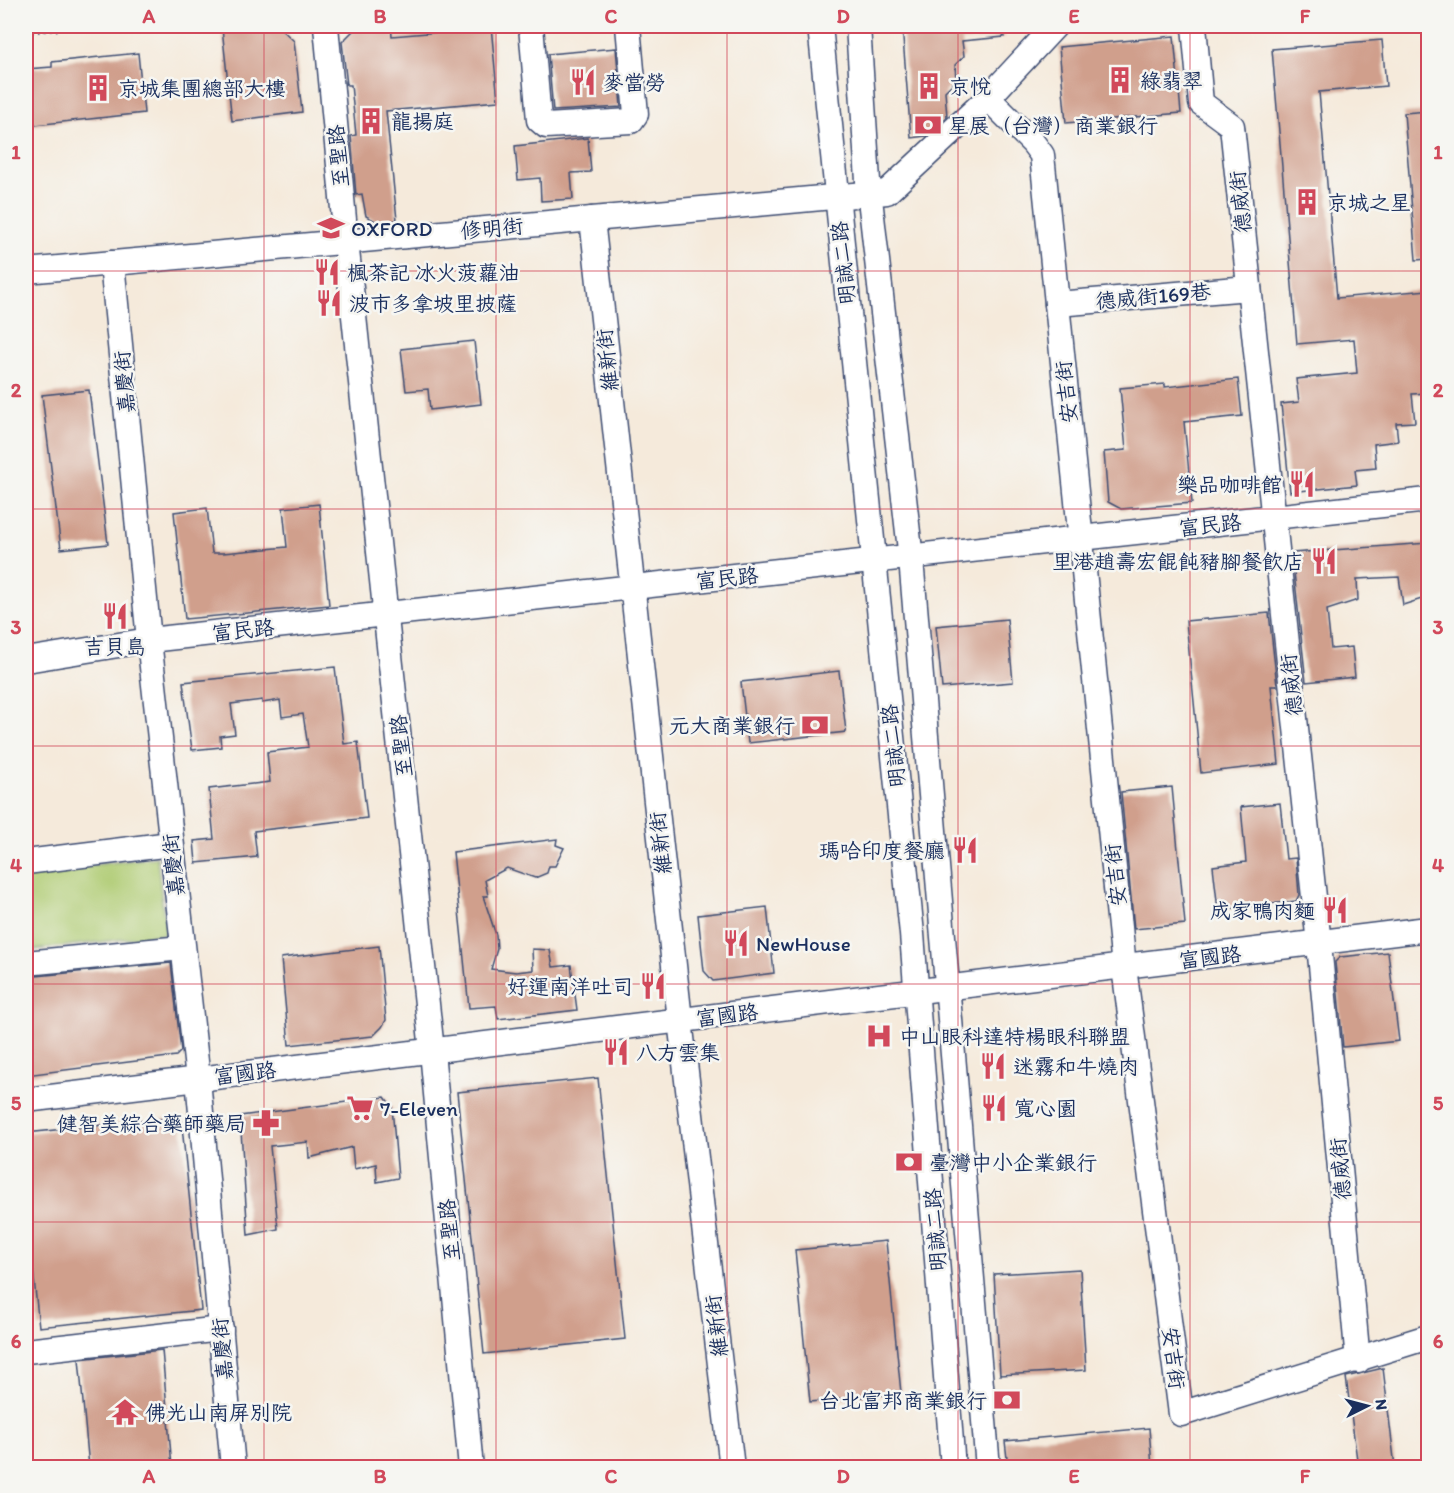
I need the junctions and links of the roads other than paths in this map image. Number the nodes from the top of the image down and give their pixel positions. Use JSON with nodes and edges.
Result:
{"nodes":[{"id":1,"x":326,"y":26,"type":"edge"},
{"id":2,"x":531,"y":26,"type":"edge"},
{"id":3,"x":628,"y":26,"type":"edge"},
{"id":4,"x":820,"y":26,"type":"edge"},
{"id":5,"x":858,"y":26,"type":"edge"},
{"id":6,"x":1055,"y":26,"type":"edge"},
{"id":7,"x":1194,"y":26,"type":"edge"},
{"id":8,"x":988,"y":98,"type":"junction"},
{"id":9,"x":878,"y":192,"type":"junction"},
{"id":10,"x":836,"y":196,"type":"junction"},
{"id":11,"x":592,"y":219,"type":"junction"},
{"id":12,"x":346,"y":241,"type":"junction"},
{"id":13,"x":112,"y":263,"type":"junction"},
{"id":14,"x":26,"y":271,"type":"edge"},
{"id":15,"x":1249,"y":288,"type":"junction"},
{"id":16,"x":1057,"y":304,"type":"junction"},
{"id":17,"x":1428,"y":500,"type":"edge"},
{"id":18,"x":1273,"y":519,"type":"junction"},
{"id":19,"x":1081,"y":540,"type":"junction"},
{"id":20,"x":911,"y":559,"type":"junction"},
{"id":21,"x":874,"y":563,"type":"junction"},
{"id":22,"x":632,"y":588,"type":"junction"},
{"id":23,"x":387,"y":614,"type":"junction"},
{"id":24,"x":148,"y":640,"type":"junction"},
{"id":25,"x":26,"y":660,"type":"edge"},
{"id":26,"x":171,"y":844,"type":"junction"},
{"id":27,"x":26,"y":862,"type":"edge"},
{"id":28,"x":1428,"y":929,"type":"edge"},
{"id":29,"x":1319,"y":944,"type":"junction"},
{"id":30,"x":182,"y":948,"type":"junction"},
{"id":31,"x":26,"y":963,"type":"edge"},
{"id":32,"x":1125,"y":967,"type":"junction"},
{"id":33,"x":946,"y":989,"type":"junction"},
{"id":34,"x":916,"y":992,"type":"junction"},
{"id":35,"x":680,"y":1020,"type":"junction"},
{"id":36,"x":432,"y":1051,"type":"junction"},
{"id":37,"x":198,"y":1079,"type":"junction"},
{"id":38,"x":26,"y":1100,"type":"edge"},
{"id":39,"x":221,"y":1329,"type":"junction"},
{"id":40,"x":1428,"y":1337,"type":"edge"},
{"id":41,"x":26,"y":1351,"type":"edge"},
{"id":42,"x":1358,"y":1361,"type":"junction"},
{"id":43,"x":233,"y":1467,"type":"edge"},
{"id":44,"x":471,"y":1467,"type":"edge"},
{"id":45,"x":732,"y":1467,"type":"edge"},
{"id":46,"x":953,"y":1467,"type":"edge"},
{"id":47,"x":988,"y":1467,"type":"edge"}],
"edges":[{"from":1,"to":12,"type":"street","name":"至聖路"},
{"from":2,"to":3,"type":"street"},
{"from":4,"to":10,"type":"street","name":"明誠二路"},
{"from":5,"to":9,"type":"street","name":"明誠二路"},
{"from":6,"to":8,"type":"street"},
{"from":7,"to":15,"type":"street","name":"德威街"},
{"from":8,"to":9,"type":"street"},
{"from":8,"to":16,"type":"street","name":"安吉街"},
{"from":9,"to":10,"type":"street","name":"修明街"},
{"from":9,"to":20,"type":"street","name":"明誠二路"},
{"from":10,"to":11,"type":"street","name":"修明街"},
{"from":10,"to":21,"type":"street","name":"明誠二路"},
{"from":11,"to":12,"type":"street","name":"修明街"},
{"from":11,"to":22,"type":"street","name":"維新街"},
{"from":12,"to":13,"type":"street","name":"修明街"},
{"from":12,"to":23,"type":"street","name":"至聖路"},
{"from":13,"to":14,"type":"street","name":"修明街"},
{"from":13,"to":24,"type":"street","name":"嘉慶街"},
{"from":15,"to":16,"type":"street","name":"德威街169巷"},
{"from":15,"to":18,"type":"street","name":"德威街"},
{"from":16,"to":19,"type":"street","name":"安吉街"},
{"from":17,"to":18,"type":"street","name":"富民路"},
{"from":18,"to":19,"type":"street","name":"富民路"},
{"from":18,"to":29,"type":"street","name":"德威街"},
{"from":19,"to":20,"type":"street","name":"富民路"},
{"from":19,"to":32,"type":"street","name":"安吉街"},
{"from":20,"to":21,"type":"street","name":"富民路"},
{"from":20,"to":33,"type":"street","name":"明誠二路"},
{"from":21,"to":22,"type":"street","name":"富民路"},
{"from":21,"to":34,"type":"street","name":"明誠二路"},
{"from":22,"to":23,"type":"street","name":"富民路"},
{"from":22,"to":35,"type":"street","name":"維新街"},
{"from":23,"to":24,"type":"street","name":"富民路"},
{"from":23,"to":36,"type":"street","name":"至聖路"},
{"from":24,"to":25,"type":"street","name":"富民路"},
{"from":24,"to":26,"type":"street","name":"嘉慶街"},
{"from":26,"to":27,"type":"street"},
{"from":26,"to":30,"type":"street","name":"嘉慶街"},
{"from":28,"to":29,"type":"street","name":"富國路"},
{"from":29,"to":32,"type":"street","name":"富國路"},
{"from":29,"to":42,"type":"street","name":"德威街"},
{"from":30,"to":31,"type":"street"},
{"from":30,"to":37,"type":"street","name":"嘉慶街"},
{"from":32,"to":33,"type":"street","name":"富國路"},
{"from":32,"to":42,"type":"street","name":"安吉街"},
{"from":33,"to":34,"type":"street","name":"富國路"},
{"from":33,"to":47,"type":"street","name":"明誠二路"},
{"from":34,"to":35,"type":"street","name":"富國路"},
{"from":34,"to":46,"type":"street","name":"明誠二路"},
{"from":35,"to":36,"type":"street","name":"富國路"},
{"from":35,"to":45,"type":"street","name":"維新街"},
{"from":36,"to":37,"type":"street","name":"富國路"},
{"from":36,"to":44,"type":"street","name":"至聖路"},
{"from":37,"to":38,"type":"street","name":"富國路"},
{"from":37,"to":39,"type":"street","name":"嘉慶街"},
{"from":39,"to":41,"type":"street"},
{"from":39,"to":43,"type":"street","name":"嘉慶街"},
{"from":40,"to":42,"type":"street","name":"安吉街"}]}
